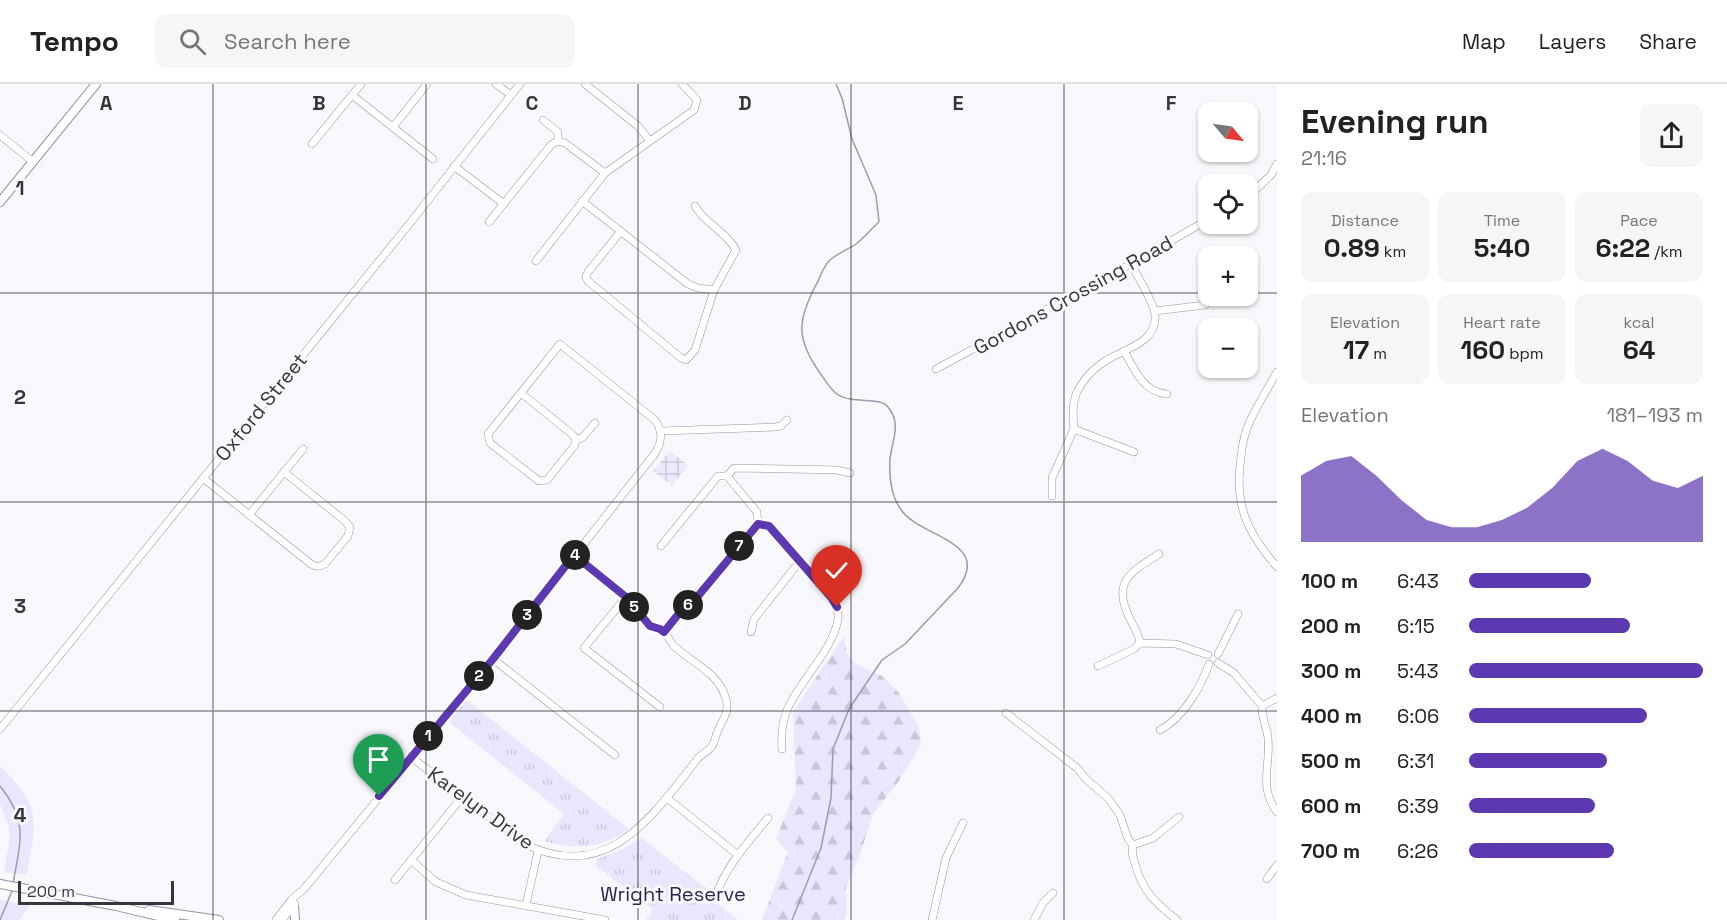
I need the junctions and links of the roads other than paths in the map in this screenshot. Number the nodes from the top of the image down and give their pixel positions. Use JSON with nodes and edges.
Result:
{"nodes":[{"id":1,"x":96,"y":84,"type":"edge"},
{"id":2,"x":361,"y":84,"type":"edge"},
{"id":3,"x":427,"y":84,"type":"edge"},
{"id":4,"x":496,"y":84,"type":"edge"},
{"id":5,"x":520,"y":84,"type":"edge"},
{"id":6,"x":585,"y":84,"type":"edge"},
{"id":7,"x":682,"y":84,"type":"edge"},
{"id":8,"x":352,"y":94,"type":"junction"},
{"id":9,"x":511,"y":95,"type":"junction"},
{"id":10,"x":543,"y":120,"type":"dead end"},
{"id":11,"x":393,"y":127,"type":"junction"},
{"id":12,"x":0,"y":135,"type":"edge"},
{"id":13,"x":558,"y":141,"type":"junction"},
{"id":14,"x":650,"y":141,"type":"junction"},
{"id":15,"x":312,"y":144,"type":"dead end"},
{"id":16,"x":433,"y":159,"type":"dead end"},
{"id":17,"x":32,"y":160,"type":"junction"},
{"id":18,"x":1277,"y":164,"type":"edge"},
{"id":19,"x":454,"y":166,"type":"junction"},
{"id":20,"x":605,"y":173,"type":"junction"},
{"id":21,"x":1258,"y":187,"type":"edge"},
{"id":22,"x":582,"y":201,"type":"junction"},
{"id":23,"x":0,"y":202,"type":"edge"},
{"id":24,"x":504,"y":204,"type":"junction"},
{"id":25,"x":695,"y":206,"type":"dead end"},
{"id":26,"x":489,"y":222,"type":"dead end"},
{"id":27,"x":1198,"y":225,"type":"edge"},
{"id":28,"x":621,"y":231,"type":"junction"},
{"id":29,"x":536,"y":261,"type":"dead end"},
{"id":30,"x":1131,"y":264,"type":"junction"},
{"id":31,"x":714,"y":290,"type":"junction"},
{"id":32,"x":1198,"y":306,"type":"edge"},
{"id":33,"x":1155,"y":311,"type":"junction"},
{"id":34,"x":1124,"y":351,"type":"junction"},
{"id":35,"x":936,"y":369,"type":"dead end"},
{"id":36,"x":1277,"y":372,"type":"edge"},
{"id":37,"x":521,"y":393,"type":"junction"},
{"id":38,"x":1167,"y":394,"type":"dead end"},
{"id":39,"x":787,"y":420,"type":"dead end"},
{"id":40,"x":595,"y":423,"type":"dead end"},
{"id":41,"x":1074,"y":429,"type":"junction"},
{"id":42,"x":660,"y":431,"type":"junction"},
{"id":43,"x":576,"y":440,"type":"junction"},
{"id":44,"x":303,"y":449,"type":"dead end"},
{"id":45,"x":1134,"y":452,"type":"dead end"},
{"id":46,"x":284,"y":472,"type":"junction"},
{"id":47,"x":850,"y":473,"type":"dead end"},
{"id":48,"x":727,"y":476,"type":"junction"},
{"id":49,"x":203,"y":478,"type":"junction"},
{"id":50,"x":1052,"y":496,"type":"dead end"},
{"id":51,"x":249,"y":515,"type":"junction"},
{"id":52,"x":758,"y":524,"type":"junction"},
{"id":53,"x":661,"y":546,"type":"dead end"},
{"id":54,"x":1159,"y":554,"type":"dead end"},
{"id":55,"x":574,"y":555,"type":"junction"},
{"id":56,"x":800,"y":561,"type":"junction"},
{"id":57,"x":1277,"y":567,"type":"edge"},
{"id":58,"x":626,"y":597,"type":"junction"},
{"id":59,"x":1238,"y":614,"type":"dead end"},
{"id":60,"x":664,"y":632,"type":"junction"},
{"id":61,"x":751,"y":632,"type":"dead end"},
{"id":62,"x":1140,"y":643,"type":"junction"},
{"id":63,"x":1218,"y":654,"type":"junction"},
{"id":64,"x":1208,"y":655,"type":"junction"},
{"id":65,"x":493,"y":659,"type":"junction"},
{"id":66,"x":1218,"y":663,"type":"junction"},
{"id":67,"x":1209,"y":664,"type":"junction"},
{"id":68,"x":1098,"y":666,"type":"dead end"},
{"id":69,"x":1277,"y":698,"type":"edge"},
{"id":70,"x":1262,"y":706,"type":"junction"},
{"id":71,"x":660,"y":707,"type":"dead end"},
{"id":72,"x":1006,"y":713,"type":"dead end"},
{"id":73,"x":0,"y":729,"type":"edge"},
{"id":74,"x":1160,"y":730,"type":"dead end"},
{"id":75,"x":783,"y":749,"type":"dead end"},
{"id":76,"x":615,"y":755,"type":"dead end"},
{"id":77,"x":411,"y":757,"type":"junction"},
{"id":78,"x":462,"y":797,"type":"junction"},
{"id":79,"x":667,"y":798,"type":"junction"},
{"id":80,"x":1277,"y":812,"type":"edge"},
{"id":81,"x":1179,"y":817,"type":"dead end"},
{"id":82,"x":768,"y":818,"type":"dead end"},
{"id":83,"x":963,"y":823,"type":"dead end"},
{"id":84,"x":1133,"y":845,"type":"junction"},
{"id":85,"x":537,"y":851,"type":"junction"},
{"id":86,"x":738,"y":855,"type":"junction"},
{"id":87,"x":411,"y":860,"type":"junction"},
{"id":88,"x":1277,"y":865,"type":"edge"},
{"id":89,"x":1266,"y":879,"type":"dead end"},
{"id":90,"x":395,"y":880,"type":"dead end"},
{"id":91,"x":1,"y":885,"type":"edge"},
{"id":92,"x":304,"y":889,"type":"junction"},
{"id":93,"x":1053,"y":893,"type":"dead end"},
{"id":94,"x":716,"y":895,"type":"dead end"},
{"id":95,"x":294,"y":905,"type":"junction"},
{"id":96,"x":526,"y":905,"type":"junction"},
{"id":97,"x":124,"y":908,"type":"junction"},
{"id":98,"x":175,"y":920,"type":"edge"},
{"id":99,"x":219,"y":920,"type":"edge"},
{"id":100,"x":276,"y":920,"type":"edge"},
{"id":101,"x":282,"y":920,"type":"edge"},
{"id":102,"x":295,"y":920,"type":"edge"},
{"id":103,"x":605,"y":920,"type":"edge"},
{"id":104,"x":933,"y":920,"type":"edge"},
{"id":105,"x":1034,"y":920,"type":"edge"},
{"id":106,"x":1177,"y":920,"type":"edge"}],
"edges":[{"from":1,"to":17,"type":"main road"},
{"from":2,"to":8,"type":"street"},
{"from":3,"to":11,"type":"street"},
{"from":4,"to":9,"type":"street"},
{"from":5,"to":9,"type":"street","name":"Oxford Street"},
{"from":6,"to":14,"type":"street"},
{"from":7,"to":14,"type":"street"},
{"from":8,"to":11,"type":"street"},
{"from":8,"to":15,"type":"street"},
{"from":9,"to":19,"type":"street","name":"Oxford Street"},
{"from":10,"to":13,"type":"street"},
{"from":11,"to":16,"type":"street"},
{"from":12,"to":17,"type":"street"},
{"from":13,"to":20,"type":"street"},
{"from":13,"to":24,"type":"street"},
{"from":14,"to":20,"type":"street"},
{"from":17,"to":23,"type":"main road"},
{"from":18,"to":21,"type":"street"},
{"from":19,"to":24,"type":"street"},
{"from":19,"to":49,"type":"street","name":"Oxford Street"},
{"from":20,"to":22,"type":"street"},
{"from":22,"to":28,"type":"street"},
{"from":22,"to":29,"type":"street"},
{"from":24,"to":26,"type":"street"},
{"from":25,"to":31,"type":"street"},
{"from":27,"to":30,"type":"street","name":"Gordons Crossing Road"},
{"from":28,"to":31,"type":"street"},
{"from":28,"to":31,"type":"street"},
{"from":30,"to":33,"type":"street"},
{"from":30,"to":35,"type":"street","name":"Gordons Crossing Road"},
{"from":32,"to":33,"type":"street"},
{"from":33,"to":34,"type":"street"},
{"from":34,"to":38,"type":"street"},
{"from":34,"to":41,"type":"street"},
{"from":36,"to":57,"type":"street"},
{"from":37,"to":42,"type":"street"},
{"from":37,"to":43,"type":"street"},
{"from":37,"to":43,"type":"street"},
{"from":39,"to":42,"type":"street"},
{"from":40,"to":43,"type":"street"},
{"from":41,"to":45,"type":"street"},
{"from":41,"to":50,"type":"street"},
{"from":42,"to":55,"type":"street"},
{"from":44,"to":46,"type":"street"},
{"from":46,"to":51,"type":"street"},
{"from":46,"to":51,"type":"street"},
{"from":47,"to":48,"type":"street"},
{"from":48,"to":52,"type":"street"},
{"from":48,"to":53,"type":"street"},
{"from":49,"to":51,"type":"street"},
{"from":49,"to":73,"type":"street","name":"Oxford Street"},
{"from":52,"to":56,"type":"street"},
{"from":52,"to":60,"type":"street"},
{"from":54,"to":62,"type":"street"},
{"from":55,"to":58,"type":"street","name":"Karelyn Drive"},
{"from":55,"to":65,"type":"street"},
{"from":56,"to":61,"type":"street"},
{"from":56,"to":75,"type":"street"},
{"from":58,"to":60,"type":"street","name":"Karelyn Drive"},
{"from":58,"to":71,"type":"street"},
{"from":59,"to":63,"type":"street"},
{"from":60,"to":79,"type":"street","name":"Karelyn Drive"},
{"from":62,"to":64,"type":"street"},
{"from":62,"to":68,"type":"street"},
{"from":63,"to":64,"type":"street"},
{"from":63,"to":66,"type":"street"},
{"from":64,"to":67,"type":"street"},
{"from":65,"to":76,"type":"street"},
{"from":65,"to":77,"type":"street"},
{"from":66,"to":67,"type":"street"},
{"from":66,"to":70,"type":"street"},
{"from":67,"to":74,"type":"street"},
{"from":69,"to":70,"type":"street"},
{"from":70,"to":80,"type":"street"},
{"from":72,"to":84,"type":"street"},
{"from":77,"to":78,"type":"street","name":"Karelyn Drive"},
{"from":77,"to":92,"type":"street"},
{"from":78,"to":85,"type":"street","name":"Karelyn Drive"},
{"from":78,"to":87,"type":"street"},
{"from":79,"to":85,"type":"street","name":"Karelyn Drive"},
{"from":79,"to":86,"type":"street"},
{"from":81,"to":84,"type":"street"},
{"from":82,"to":86,"type":"street"},
{"from":83,"to":104,"type":"street"},
{"from":84,"to":106,"type":"street"},
{"from":85,"to":96,"type":"street"},
{"from":86,"to":94,"type":"street"},
{"from":87,"to":90,"type":"street"},
{"from":87,"to":96,"type":"street"},
{"from":88,"to":89,"type":"street"},
{"from":91,"to":97,"type":"main road"},
{"from":92,"to":95,"type":"street"},
{"from":92,"to":100,"type":"street"},
{"from":93,"to":105,"type":"street"},
{"from":95,"to":101,"type":"street"},
{"from":95,"to":102,"type":"main road"},
{"from":96,"to":103,"type":"street"},
{"from":97,"to":98,"type":"main road"},
{"from":97,"to":99,"type":"main road"}]}
